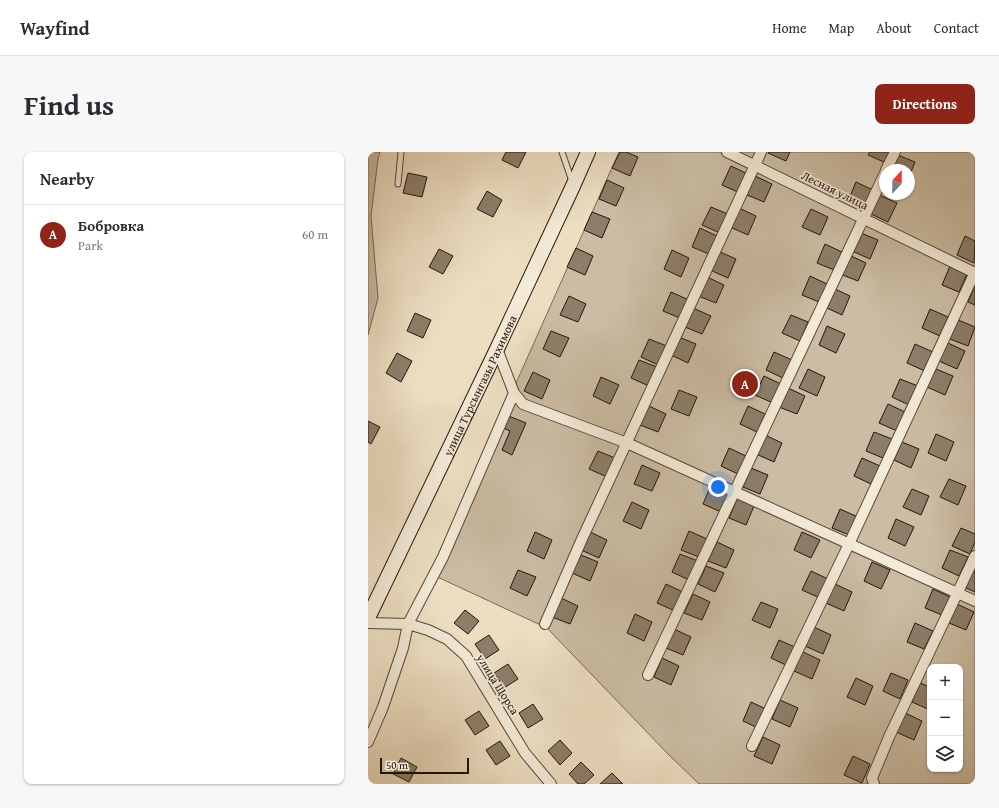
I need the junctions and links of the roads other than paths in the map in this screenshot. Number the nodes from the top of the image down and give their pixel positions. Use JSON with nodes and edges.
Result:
{"nodes":[{"id":1,"x":401,"y":152,"type":"edge"},
{"id":2,"x":562,"y":152,"type":"edge"},
{"id":3,"x":588,"y":152,"type":"edge"},
{"id":4,"x":727,"y":152,"type":"edge"},
{"id":5,"x":761,"y":152,"type":"edge"},
{"id":6,"x":895,"y":152,"type":"edge"},
{"id":7,"x":889,"y":164,"type":"edge"},
{"id":8,"x":754,"y":166,"type":"junction"},
{"id":9,"x":398,"y":184,"type":"dead end"},
{"id":10,"x":573,"y":186,"type":"junction"},
{"id":11,"x":879,"y":186,"type":"edge"},
{"id":12,"x":864,"y":218,"type":"junction"},
{"id":13,"x":975,"y":273,"type":"edge"},
{"id":14,"x":497,"y":349,"type":"junction"},
{"id":15,"x":514,"y":393,"type":"junction"},
{"id":16,"x":627,"y":443,"type":"junction"},
{"id":17,"x":735,"y":492,"type":"junction"},
{"id":18,"x":849,"y":544,"type":"junction"},
{"id":19,"x":975,"y":556,"type":"edge"},
{"id":20,"x":958,"y":593,"type":"junction"},
{"id":21,"x":975,"y":601,"type":"edge"},
{"id":22,"x":368,"y":618,"type":"edge"},
{"id":23,"x":368,"y":623,"type":"edge"},
{"id":24,"x":408,"y":624,"type":"junction"},
{"id":25,"x":545,"y":624,"type":"dead end"},
{"id":26,"x":648,"y":675,"type":"dead end"},
{"id":27,"x":368,"y":742,"type":"edge"},
{"id":28,"x":752,"y":746,"type":"dead end"},
{"id":29,"x":551,"y":784,"type":"edge"},
{"id":30,"x":874,"y":784,"type":"edge"}],
"edges":[{"from":1,"to":9,"type":"lane"},
{"from":2,"to":10,"type":"lane"},
{"from":3,"to":10,"type":"street","name":"улица Турсынгазы Рахимова"},
{"from":4,"to":8,"type":"street","name":"Лесная улица"},
{"from":5,"to":8,"type":"street"},
{"from":6,"to":7,"type":"street"},
{"from":8,"to":12,"type":"street","name":"Лесная улица"},
{"from":8,"to":16,"type":"street"},
{"from":10,"to":14,"type":"street","name":"улица Турсынгазы Рахимова"},
{"from":11,"to":12,"type":"street"},
{"from":12,"to":13,"type":"street","name":"Лесная улица"},
{"from":12,"to":17,"type":"street"},
{"from":13,"to":18,"type":"street"},
{"from":14,"to":15,"type":"street"},
{"from":14,"to":22,"type":"street","name":"улица Турсынгазы Рахимова"},
{"from":15,"to":16,"type":"street"},
{"from":15,"to":24,"type":"street"},
{"from":16,"to":17,"type":"street"},
{"from":16,"to":25,"type":"street"},
{"from":17,"to":18,"type":"street"},
{"from":17,"to":26,"type":"street"},
{"from":18,"to":20,"type":"street"},
{"from":18,"to":28,"type":"street"},
{"from":19,"to":20,"type":"street"},
{"from":20,"to":21,"type":"street"},
{"from":20,"to":30,"type":"street"},
{"from":23,"to":24,"type":"street","name":"улица Щорса"},
{"from":24,"to":27,"type":"street"},
{"from":24,"to":29,"type":"street","name":"улица Щорса"}]}
